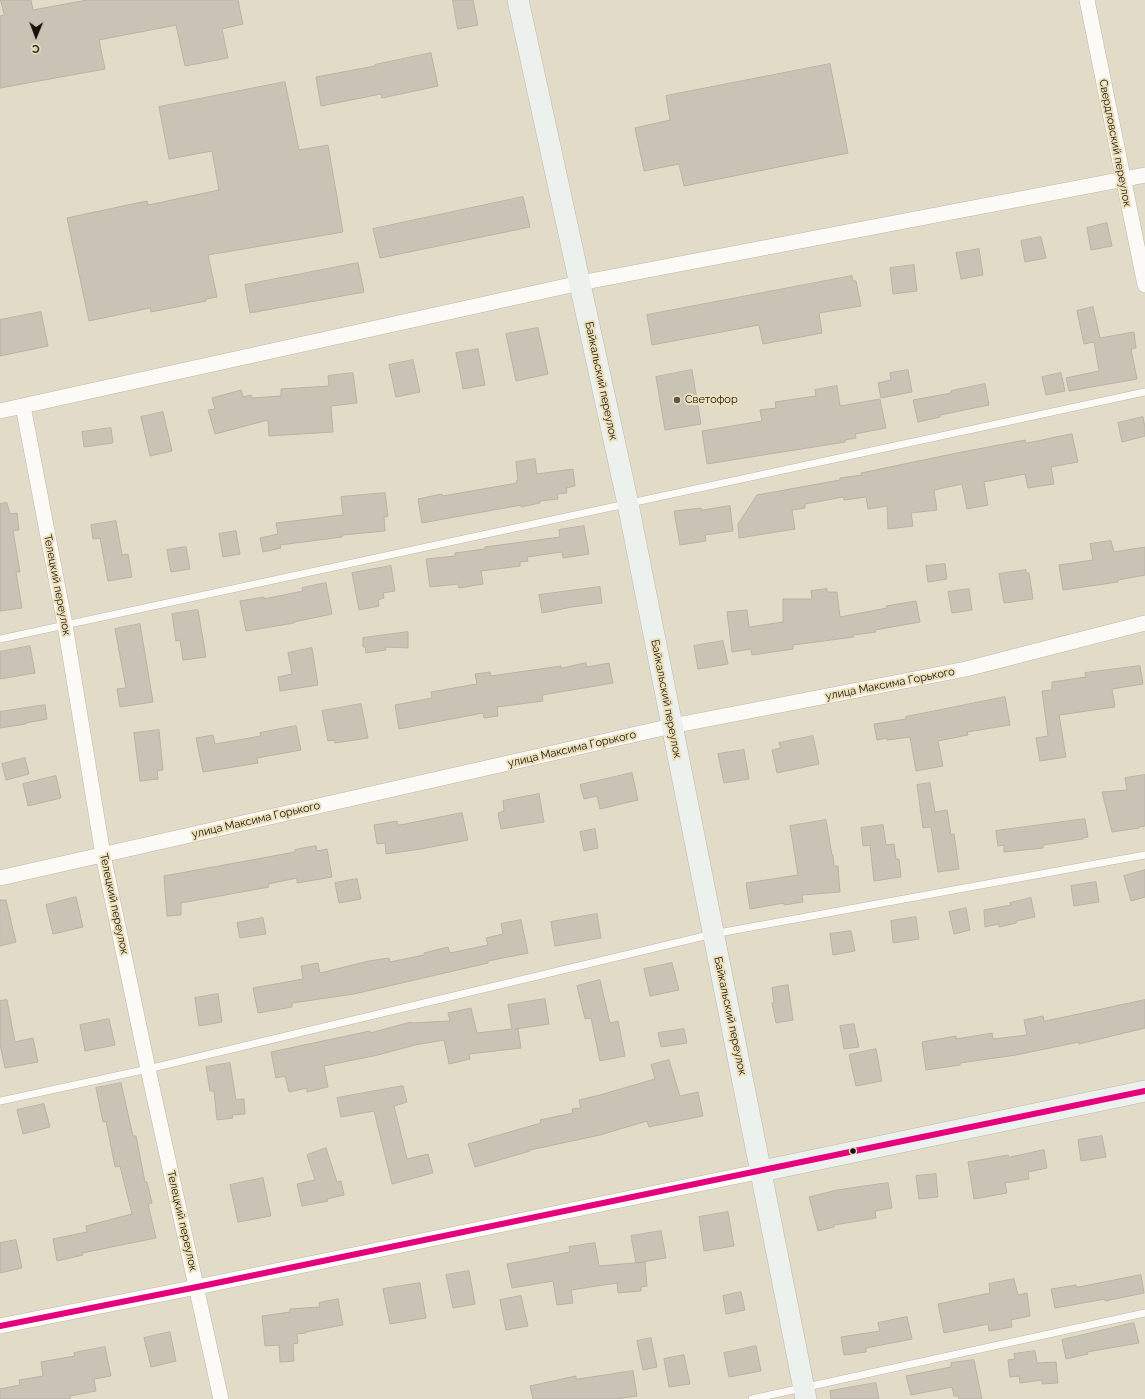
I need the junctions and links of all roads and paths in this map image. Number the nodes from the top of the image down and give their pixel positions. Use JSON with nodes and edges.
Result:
{"nodes":[{"id":1,"x":518,"y":0,"type":"edge"},
{"id":2,"x":1087,"y":0,"type":"edge"},
{"id":3,"x":1145,"y":175,"type":"edge"},
{"id":4,"x":1123,"y":180,"type":"junction"},
{"id":5,"x":580,"y":283,"type":"junction"},
{"id":6,"x":1145,"y":285,"type":"edge"},
{"id":7,"x":1145,"y":392,"type":"edge"},
{"id":8,"x":23,"y":406,"type":"junction"},
{"id":9,"x":0,"y":411,"type":"edge"},
{"id":10,"x":628,"y":504,"type":"junction"},
{"id":11,"x":1145,"y":623,"type":"edge"},
{"id":12,"x":65,"y":625,"type":"junction"},
{"id":13,"x":0,"y":639,"type":"edge"},
{"id":14,"x":672,"y":726,"type":"junction"},
{"id":15,"x":103,"y":855,"type":"junction"},
{"id":16,"x":1145,"y":855,"type":"edge"},
{"id":17,"x":0,"y":878,"type":"edge"},
{"id":18,"x":713,"y":934,"type":"junction"},
{"id":19,"x":148,"y":1069,"type":"junction"},
{"id":20,"x":1145,"y":1091,"type":"edge"},
{"id":21,"x":0,"y":1101,"type":"edge"},
{"id":22,"x":762,"y":1171,"type":"junction"},
{"id":23,"x":197,"y":1287,"type":"junction"},
{"id":24,"x":1145,"y":1313,"type":"edge"},
{"id":25,"x":0,"y":1326,"type":"edge"},
{"id":26,"x":805,"y":1394,"type":"edge"},
{"id":27,"x":221,"y":1399,"type":"edge"},
{"id":28,"x":752,"y":1399,"type":"edge"}],
"edges":[{"from":1,"to":5,"type":"main road","name":"Байкальский переулок"},
{"from":2,"to":4,"type":"street","name":"Свердловский переулок"},
{"from":3,"to":4,"type":"street"},
{"from":4,"to":5,"type":"street"},
{"from":4,"to":6,"type":"street","name":"Свердловский переулок"},
{"from":5,"to":8,"type":"street"},
{"from":5,"to":10,"type":"main road","name":"Байкальский переулок"},
{"from":7,"to":10,"type":"lane"},
{"from":8,"to":9,"type":"street"},
{"from":8,"to":12,"type":"street","name":"Телецкий переулок"},
{"from":10,"to":12,"type":"lane"},
{"from":10,"to":14,"type":"main road","name":"Байкальский переулок"},
{"from":11,"to":14,"type":"street","name":"улица Максима Горького"},
{"from":12,"to":13,"type":"lane"},
{"from":12,"to":15,"type":"street","name":"Телецкий переулок"},
{"from":14,"to":15,"type":"street","name":"улица Максима Горького"},
{"from":14,"to":18,"type":"main road","name":"Байкальский переулок"},
{"from":15,"to":17,"type":"street","name":"улица Максима Горького"},
{"from":15,"to":19,"type":"street","name":"Телецкий переулок"},
{"from":16,"to":18,"type":"lane"},
{"from":18,"to":19,"type":"lane"},
{"from":18,"to":22,"type":"main road","name":"Байкальский переулок"},
{"from":19,"to":21,"type":"lane"},
{"from":19,"to":23,"type":"street","name":"Телецкий переулок"},
{"from":20,"to":22,"type":"main road"},
{"from":22,"to":23,"type":"street"},
{"from":22,"to":26,"type":"main road","name":"Байкальский переулок"},
{"from":23,"to":25,"type":"street"},
{"from":23,"to":27,"type":"street","name":"Телецкий переулок"},
{"from":24,"to":26,"type":"lane"},
{"from":26,"to":28,"type":"lane"}]}
